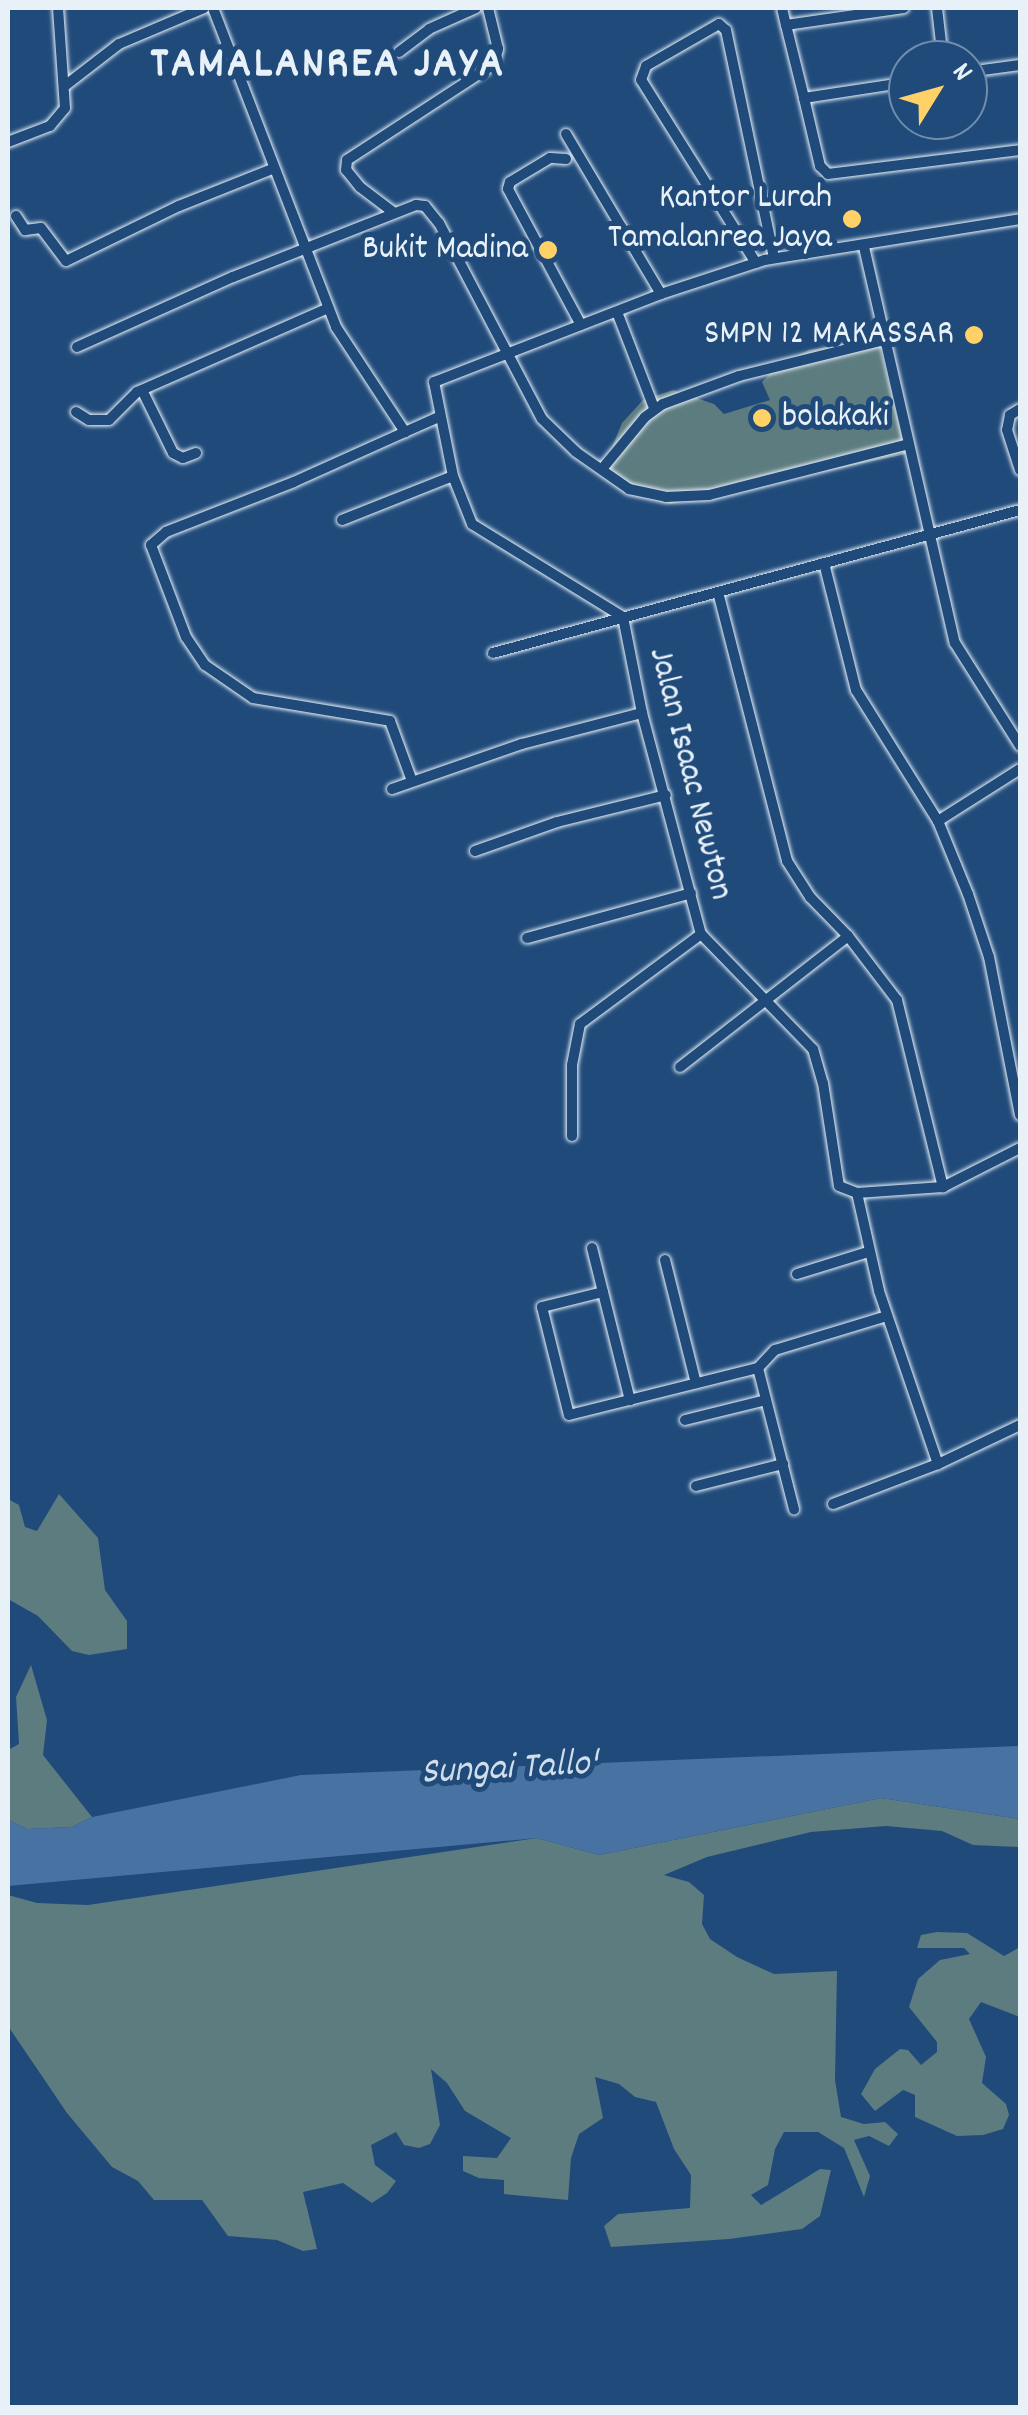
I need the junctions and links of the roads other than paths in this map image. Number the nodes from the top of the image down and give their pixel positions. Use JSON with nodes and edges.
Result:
{"nodes":[{"id":1,"x":58,"y":8,"type":"edge"},
{"id":2,"x":204,"y":8,"type":"edge"},
{"id":3,"x":212,"y":8,"type":"edge"},
{"id":4,"x":476,"y":8,"type":"edge"},
{"id":5,"x":488,"y":8,"type":"edge"},
{"id":6,"x":782,"y":8,"type":"edge"},
{"id":7,"x":904,"y":8,"type":"edge"},
{"id":8,"x":937,"y":8,"type":"edge"},
{"id":9,"x":786,"y":24,"type":"junction"},
{"id":10,"x":941,"y":40,"type":"edge"},
{"id":11,"x":400,"y":52,"type":"dead end"},
{"id":12,"x":1020,"y":65,"type":"edge"},
{"id":13,"x":988,"y":69,"type":"edge"},
{"id":14,"x":66,"y":85,"type":"junction"},
{"id":15,"x":888,"y":85,"type":"edge"},
{"id":16,"x":804,"y":98,"type":"junction"},
{"id":17,"x":566,"y":134,"type":"dead end"},
{"id":18,"x":8,"y":142,"type":"edge"},
{"id":19,"x":1020,"y":150,"type":"edge"},
{"id":20,"x":566,"y":159,"type":"dead end"},
{"id":21,"x":272,"y":169,"type":"junction"},
{"id":22,"x":393,"y":212,"type":"junction"},
{"id":23,"x":16,"y":216,"type":"dead end"},
{"id":24,"x":1020,"y":219,"type":"edge"},
{"id":25,"x":864,"y":247,"type":"junction"},
{"id":26,"x":304,"y":248,"type":"junction"},
{"id":27,"x":774,"y":258,"type":"junction"},
{"id":28,"x":756,"y":262,"type":"junction"},
{"id":29,"x":661,"y":294,"type":"junction"},
{"id":30,"x":328,"y":308,"type":"junction"},
{"id":31,"x":617,"y":312,"type":"junction"},
{"id":32,"x":581,"y":325,"type":"junction"},
{"id":33,"x":884,"y":340,"type":"junction"},
{"id":34,"x":77,"y":348,"type":"dead end"},
{"id":35,"x":508,"y":352,"type":"junction"},
{"id":36,"x":142,"y":390,"type":"junction"},
{"id":37,"x":654,"y":408,"type":"junction"},
{"id":38,"x":1020,"y":409,"type":"edge"},
{"id":39,"x":76,"y":412,"type":"dead end"},
{"id":40,"x":438,"y":417,"type":"junction"},
{"id":41,"x":405,"y":432,"type":"junction"},
{"id":42,"x":909,"y":444,"type":"junction"},
{"id":43,"x":196,"y":453,"type":"dead end"},
{"id":44,"x":602,"y":469,"type":"junction"},
{"id":45,"x":1020,"y":470,"type":"edge"},
{"id":46,"x":454,"y":476,"type":"junction"},
{"id":47,"x":1020,"y":510,"type":"edge"},
{"id":48,"x":342,"y":520,"type":"dead end"},
{"id":49,"x":930,"y":534,"type":"junction"},
{"id":50,"x":824,"y":563,"type":"junction"},
{"id":51,"x":718,"y":592,"type":"junction"},
{"id":52,"x":623,"y":617,"type":"junction"},
{"id":53,"x":493,"y":653,"type":"dead end"},
{"id":54,"x":642,"y":713,"type":"junction"},
{"id":55,"x":1020,"y":746,"type":"edge"},
{"id":56,"x":1020,"y":769,"type":"edge"},
{"id":57,"x":412,"y":781,"type":"junction"},
{"id":58,"x":392,"y":789,"type":"dead end"},
{"id":59,"x":666,"y":795,"type":"junction"},
{"id":60,"x":938,"y":822,"type":"junction"},
{"id":61,"x":475,"y":850,"type":"dead end"},
{"id":62,"x":690,"y":893,"type":"junction"},
{"id":63,"x":701,"y":934,"type":"junction"},
{"id":64,"x":848,"y":936,"type":"junction"},
{"id":65,"x":526,"y":938,"type":"dead end"},
{"id":66,"x":767,"y":1000,"type":"junction"},
{"id":67,"x":680,"y":1067,"type":"dead end"},
{"id":68,"x":1020,"y":1114,"type":"edge"},
{"id":69,"x":572,"y":1136,"type":"dead end"},
{"id":70,"x":1020,"y":1148,"type":"edge"},
{"id":71,"x":942,"y":1186,"type":"junction"},
{"id":72,"x":852,"y":1192,"type":"junction"},
{"id":73,"x":592,"y":1248,"type":"dead end"},
{"id":74,"x":868,"y":1252,"type":"junction"},
{"id":75,"x":665,"y":1260,"type":"dead end"},
{"id":76,"x":797,"y":1274,"type":"dead end"},
{"id":77,"x":603,"y":1292,"type":"junction"},
{"id":78,"x":887,"y":1316,"type":"junction"},
{"id":79,"x":758,"y":1368,"type":"junction"},
{"id":80,"x":696,"y":1383,"type":"junction"},
{"id":81,"x":630,"y":1400,"type":"junction"},
{"id":82,"x":766,"y":1400,"type":"junction"},
{"id":83,"x":685,"y":1420,"type":"dead end"},
{"id":84,"x":1020,"y":1425,"type":"edge"},
{"id":85,"x":782,"y":1464,"type":"junction"},
{"id":86,"x":938,"y":1464,"type":"junction"},
{"id":87,"x":696,"y":1486,"type":"dead end"},
{"id":88,"x":833,"y":1504,"type":"dead end"},
{"id":89,"x":794,"y":1509,"type":"dead end"}],
"edges":[{"from":1,"to":14,"type":"street"},
{"from":2,"to":14,"type":"street"},
{"from":3,"to":21,"type":"street"},
{"from":4,"to":11,"type":"street"},
{"from":5,"to":22,"type":"street"},
{"from":6,"to":9,"type":"street"},
{"from":7,"to":9,"type":"street"},
{"from":8,"to":10,"type":"street"},
{"from":9,"to":16,"type":"street"},
{"from":12,"to":13,"type":"street"},
{"from":14,"to":18,"type":"street"},
{"from":15,"to":16,"type":"street"},
{"from":16,"to":19,"type":"street"},
{"from":17,"to":29,"type":"street"},
{"from":20,"to":32,"type":"street"},
{"from":21,"to":23,"type":"street"},
{"from":21,"to":26,"type":"street"},
{"from":22,"to":26,"type":"street"},
{"from":22,"to":35,"type":"street"},
{"from":24,"to":25,"type":"street"},
{"from":25,"to":27,"type":"street"},
{"from":25,"to":33,"type":"street"},
{"from":26,"to":30,"type":"street"},
{"from":26,"to":34,"type":"street"},
{"from":27,"to":28,"type":"street"},
{"from":27,"to":28,"type":"street"},
{"from":28,"to":29,"type":"street"},
{"from":29,"to":31,"type":"street"},
{"from":30,"to":36,"type":"street"},
{"from":30,"to":41,"type":"street"},
{"from":31,"to":32,"type":"street"},
{"from":31,"to":37,"type":"street"},
{"from":32,"to":35,"type":"street"},
{"from":33,"to":37,"type":"street"},
{"from":33,"to":42,"type":"street"},
{"from":35,"to":40,"type":"street"},
{"from":35,"to":44,"type":"street"},
{"from":36,"to":39,"type":"street"},
{"from":36,"to":43,"type":"street"},
{"from":37,"to":44,"type":"street"},
{"from":38,"to":45,"type":"street"},
{"from":40,"to":41,"type":"street"},
{"from":40,"to":46,"type":"street"},
{"from":41,"to":57,"type":"street"},
{"from":42,"to":44,"type":"street"},
{"from":42,"to":49,"type":"street"},
{"from":46,"to":48,"type":"street"},
{"from":46,"to":52,"type":"street"},
{"from":47,"to":49,"type":"street"},
{"from":49,"to":50,"type":"street"},
{"from":49,"to":55,"type":"street"},
{"from":50,"to":51,"type":"street"},
{"from":50,"to":60,"type":"street"},
{"from":51,"to":52,"type":"street"},
{"from":51,"to":64,"type":"street"},
{"from":52,"to":53,"type":"street"},
{"from":52,"to":54,"type":"street","name":"Jalan Isaac Newton"},
{"from":54,"to":57,"type":"street"},
{"from":54,"to":59,"type":"street","name":"Jalan Isaac Newton"},
{"from":56,"to":60,"type":"street"},
{"from":57,"to":58,"type":"street"},
{"from":59,"to":61,"type":"street"},
{"from":59,"to":62,"type":"street","name":"Jalan Isaac Newton"},
{"from":60,"to":68,"type":"street"},
{"from":62,"to":63,"type":"street","name":"Jalan Isaac Newton"},
{"from":62,"to":65,"type":"street"},
{"from":63,"to":66,"type":"street","name":"Jalan Isaac Newton"},
{"from":63,"to":69,"type":"street"},
{"from":64,"to":66,"type":"street"},
{"from":64,"to":71,"type":"street"},
{"from":66,"to":67,"type":"street"},
{"from":66,"to":72,"type":"street","name":"Jalan Isaac Newton"},
{"from":70,"to":71,"type":"street"},
{"from":71,"to":72,"type":"street"},
{"from":72,"to":74,"type":"street","name":"Jalan Isaac Newton"},
{"from":73,"to":77,"type":"street"},
{"from":74,"to":76,"type":"street"},
{"from":74,"to":78,"type":"street","name":"Jalan Isaac Newton"},
{"from":75,"to":80,"type":"street"},
{"from":77,"to":81,"type":"street"},
{"from":77,"to":81,"type":"street"},
{"from":78,"to":79,"type":"street"},
{"from":78,"to":86,"type":"street","name":"Jalan Isaac Newton"},
{"from":79,"to":80,"type":"street"},
{"from":79,"to":82,"type":"street"},
{"from":80,"to":81,"type":"street"},
{"from":82,"to":83,"type":"street"},
{"from":82,"to":85,"type":"street"},
{"from":84,"to":86,"type":"street"},
{"from":85,"to":87,"type":"street"},
{"from":85,"to":89,"type":"street"},
{"from":86,"to":88,"type":"street"}]}
